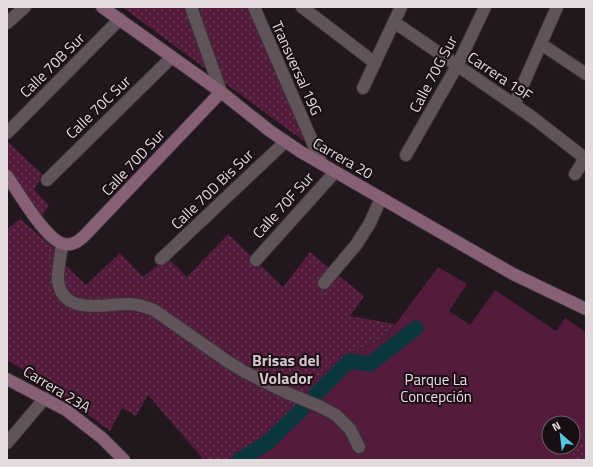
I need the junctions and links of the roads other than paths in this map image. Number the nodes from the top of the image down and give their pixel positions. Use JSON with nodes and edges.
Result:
{"nodes":[{"id":1,"x":25,"y":7,"type":"edge"},
{"id":2,"x":102,"y":7,"type":"edge"},
{"id":3,"x":191,"y":7,"type":"edge"},
{"id":4,"x":254,"y":7,"type":"edge"},
{"id":5,"x":302,"y":7,"type":"edge"},
{"id":6,"x":401,"y":7,"type":"edge"},
{"id":7,"x":485,"y":7,"type":"edge"},
{"id":8,"x":557,"y":7,"type":"edge"},
{"id":9,"x":120,"y":19,"type":"junction"},
{"id":10,"x":394,"y":22,"type":"junction"},
{"id":11,"x":7,"y":23,"type":"edge"},
{"id":12,"x":541,"y":44,"type":"junction"},
{"id":13,"x":172,"y":58,"type":"junction"},
{"id":14,"x":375,"y":63,"type":"junction"},
{"id":15,"x":457,"y":66,"type":"junction"},
{"id":16,"x":586,"y":74,"type":"edge"},
{"id":17,"x":363,"y":88,"type":"dead end"},
{"id":18,"x":221,"y":92,"type":"junction"},
{"id":19,"x":514,"y":105,"type":"junction"},
{"id":20,"x":7,"y":133,"type":"edge"},
{"id":21,"x":285,"y":142,"type":"junction"},
{"id":22,"x":406,"y":155,"type":"dead end"},
{"id":23,"x":586,"y":158,"type":"edge"},
{"id":24,"x":322,"y":164,"type":"junction"},
{"id":25,"x":335,"y":172,"type":"junction"},
{"id":26,"x":576,"y":174,"type":"dead end"},
{"id":27,"x":7,"y":176,"type":"edge"},
{"id":28,"x":47,"y":180,"type":"dead end"},
{"id":29,"x":381,"y":198,"type":"junction"},
{"id":30,"x":62,"y":244,"type":"junction"},
{"id":31,"x":161,"y":259,"type":"dead end"},
{"id":32,"x":256,"y":260,"type":"dead end"},
{"id":33,"x":324,"y":283,"type":"dead end"},
{"id":34,"x":586,"y":309,"type":"edge"},
{"id":35,"x":7,"y":379,"type":"edge"},
{"id":36,"x":45,"y":398,"type":"junction"},
{"id":37,"x":7,"y":443,"type":"edge"},
{"id":38,"x":359,"y":447,"type":"dead end"},
{"id":39,"x":124,"y":460,"type":"edge"}],
"edges":[{"from":1,"to":11,"type":"street"},
{"from":2,"to":9,"type":"street","name":"Carrera 20"},
{"from":3,"to":18,"type":"street"},
{"from":4,"to":24,"type":"street","name":"Transversal 19G"},
{"from":5,"to":14,"type":"street"},
{"from":6,"to":10,"type":"street"},
{"from":7,"to":15,"type":"street","name":"Calle 70G Sur"},
{"from":8,"to":12,"type":"street"},
{"from":9,"to":13,"type":"street","name":"Carrera 20"},
{"from":9,"to":20,"type":"street","name":"Calle 70B Sur"},
{"from":10,"to":14,"type":"street"},
{"from":10,"to":15,"type":"street","name":"Carrera 19F"},
{"from":12,"to":16,"type":"street"},
{"from":12,"to":19,"type":"street"},
{"from":13,"to":18,"type":"street","name":"Carrera 20"},
{"from":13,"to":28,"type":"street","name":"Calle 70C Sur"},
{"from":14,"to":17,"type":"street"},
{"from":15,"to":19,"type":"street","name":"Carrera 19F"},
{"from":15,"to":22,"type":"street","name":"Calle 70G Sur"},
{"from":18,"to":21,"type":"street","name":"Carrera 20"},
{"from":18,"to":30,"type":"street","name":"Calle 70D Sur"},
{"from":19,"to":23,"type":"street","name":"Carrera 19F"},
{"from":21,"to":24,"type":"street","name":"Carrera 20"},
{"from":21,"to":31,"type":"street","name":"Calle 70D Bis Sur"},
{"from":23,"to":26,"type":"street"},
{"from":24,"to":25,"type":"street","name":"Carrera 20"},
{"from":25,"to":29,"type":"street","name":"Carrera 20"},
{"from":25,"to":32,"type":"street","name":"Calle 70F Sur"},
{"from":27,"to":30,"type":"street"},
{"from":29,"to":33,"type":"street"},
{"from":29,"to":34,"type":"street","name":"Carrera 20"},
{"from":30,"to":38,"type":"street"},
{"from":35,"to":36,"type":"street","name":"Carrera 23A"},
{"from":36,"to":37,"type":"street"},
{"from":36,"to":39,"type":"street","name":"Carrera 23A"}]}
